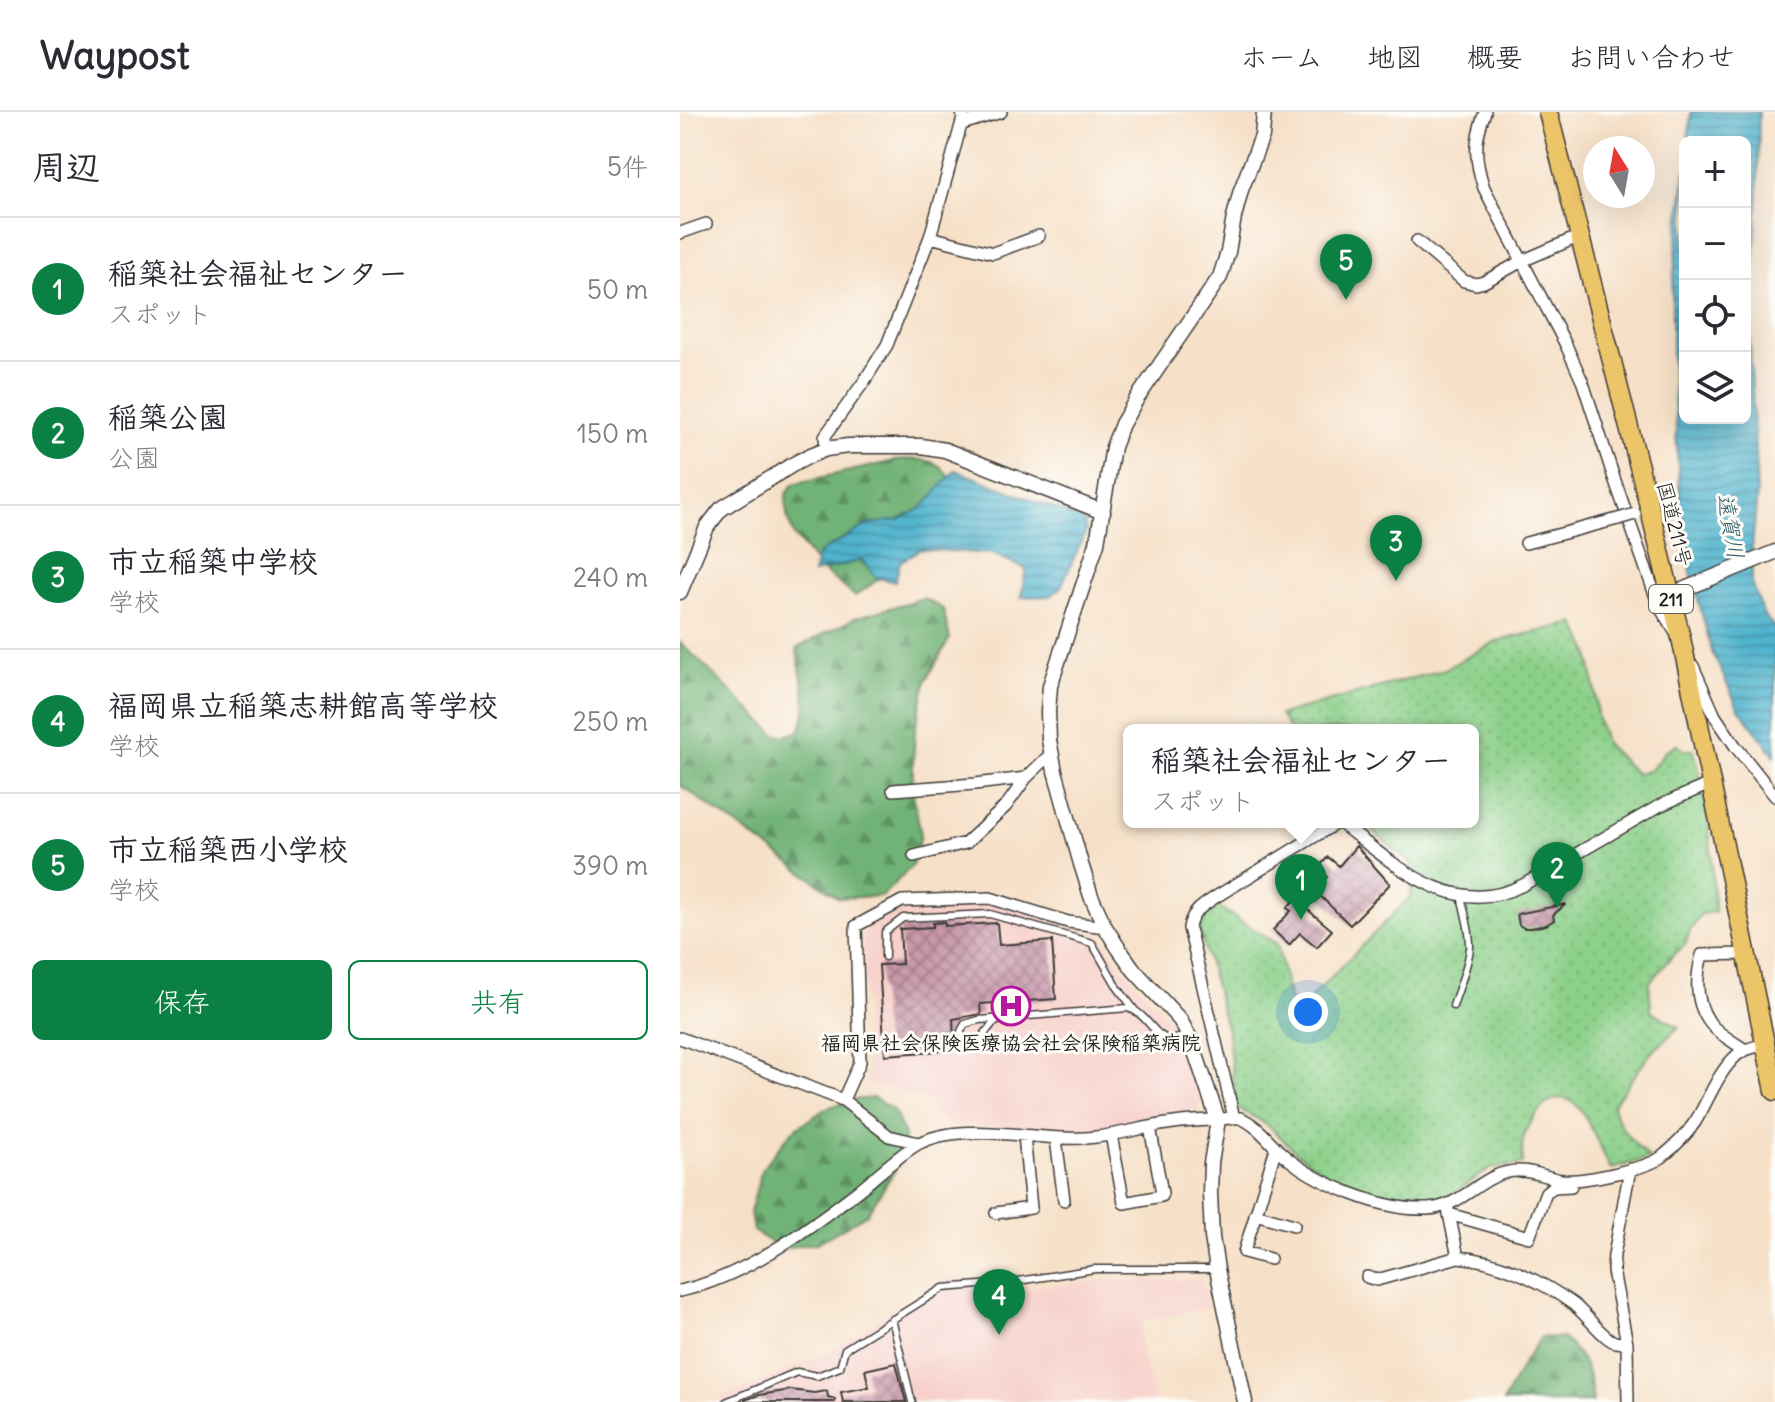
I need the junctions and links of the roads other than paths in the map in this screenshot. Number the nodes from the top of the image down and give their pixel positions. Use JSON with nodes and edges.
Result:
{"nodes":[{"id":1,"x":1001,"y":112,"type":"edge"},
{"id":2,"x":1264,"y":112,"type":"edge"},
{"id":3,"x":1485,"y":112,"type":"edge"},
{"id":4,"x":1548,"y":112,"type":"edge"},
{"id":5,"x":962,"y":118,"type":"edge"},
{"id":6,"x":706,"y":224,"type":"dead end"},
{"id":7,"x":680,"y":233,"type":"edge"},
{"id":8,"x":1039,"y":236,"type":"dead end"},
{"id":9,"x":1580,"y":236,"type":"junction"},
{"id":10,"x":930,"y":237,"type":"junction"},
{"id":11,"x":1417,"y":241,"type":"dead end"},
{"id":12,"x":1522,"y":261,"type":"junction"},
{"id":13,"x":826,"y":449,"type":"junction"},
{"id":14,"x":1103,"y":512,"type":"junction"},
{"id":15,"x":1642,"y":512,"type":"junction"},
{"id":16,"x":1526,"y":543,"type":"dead end"},
{"id":17,"x":1775,"y":552,"type":"edge"},
{"id":18,"x":685,"y":569,"type":"edge"},
{"id":19,"x":680,"y":592,"type":"edge"},
{"id":20,"x":1675,"y":594,"type":"junction"},
{"id":21,"x":1681,"y":638,"type":"junction"},
{"id":22,"x":1052,"y":753,"type":"junction"},
{"id":23,"x":1026,"y":778,"type":"junction"},
{"id":24,"x":1712,"y":783,"type":"junction"},
{"id":25,"x":893,"y":790,"type":"dead end"},
{"id":26,"x":1775,"y":796,"type":"edge"},
{"id":27,"x":1328,"y":828,"type":"edge"},
{"id":28,"x":1346,"y":828,"type":"edge"},
{"id":29,"x":914,"y":856,"type":"dead end"},
{"id":30,"x":1461,"y":895,"type":"junction"},
{"id":31,"x":1105,"y":927,"type":"junction"},
{"id":32,"x":1747,"y":954,"type":"junction"},
{"id":33,"x":885,"y":957,"type":"dead end"},
{"id":34,"x":1453,"y":1006,"type":"dead end"},
{"id":35,"x":1134,"y":1009,"type":"junction"},
{"id":36,"x":1005,"y":1018,"type":"junction"},
{"id":37,"x":1188,"y":1035,"type":"junction"},
{"id":38,"x":680,"y":1038,"type":"edge"},
{"id":39,"x":1765,"y":1044,"type":"junction"},
{"id":40,"x":1745,"y":1050,"type":"junction"},
{"id":41,"x":1775,"y":1091,"type":"edge"},
{"id":42,"x":843,"y":1100,"type":"junction"},
{"id":43,"x":1234,"y":1118,"type":"junction"},
{"id":44,"x":1218,"y":1120,"type":"junction"},
{"id":45,"x":1150,"y":1127,"type":"junction"},
{"id":46,"x":1024,"y":1135,"type":"junction"},
{"id":47,"x":1111,"y":1135,"type":"junction"},
{"id":48,"x":1056,"y":1139,"type":"junction"},
{"id":49,"x":919,"y":1143,"type":"junction"},
{"id":50,"x":1276,"y":1148,"type":"junction"},
{"id":51,"x":1630,"y":1169,"type":"junction"},
{"id":52,"x":1597,"y":1177,"type":"junction"},
{"id":53,"x":1064,"y":1200,"type":"dead end"},
{"id":54,"x":1448,"y":1210,"type":"junction"},
{"id":55,"x":996,"y":1213,"type":"dead end"},
{"id":56,"x":1255,"y":1214,"type":"junction"},
{"id":57,"x":1294,"y":1225,"type":"dead end"},
{"id":58,"x":1458,"y":1257,"type":"junction"},
{"id":59,"x":1270,"y":1259,"type":"dead end"},
{"id":60,"x":1217,"y":1269,"type":"junction"},
{"id":61,"x":1367,"y":1277,"type":"dead end"},
{"id":62,"x":680,"y":1291,"type":"edge"},
{"id":63,"x":892,"y":1319,"type":"junction"},
{"id":64,"x":1627,"y":1343,"type":"junction"},
{"id":65,"x":726,"y":1402,"type":"edge"},
{"id":66,"x":912,"y":1402,"type":"edge"},
{"id":67,"x":1245,"y":1402,"type":"edge"},
{"id":68,"x":1628,"y":1402,"type":"edge"}],
"edges":[{"from":1,"to":5,"type":"street"},
{"from":2,"to":14,"type":"street"},
{"from":3,"to":12,"type":"street"},
{"from":4,"to":9,"type":"highway","name":"国道211号","number":"211"},
{"from":5,"to":10,"type":"street"},
{"from":6,"to":7,"type":"street"},
{"from":8,"to":10,"type":"street"},
{"from":9,"to":12,"type":"street"},
{"from":9,"to":15,"type":"highway","name":"国道211号","number":"211"},
{"from":10,"to":13,"type":"street"},
{"from":11,"to":12,"type":"street"},
{"from":12,"to":21,"type":"street"},
{"from":13,"to":14,"type":"street"},
{"from":13,"to":18,"type":"street"},
{"from":14,"to":22,"type":"street"},
{"from":15,"to":16,"type":"street","bridge":true},
{"from":15,"to":20,"type":"highway","name":"国道211号","number":"211"},
{"from":17,"to":20,"type":"street"},
{"from":18,"to":19,"type":"street"},
{"from":20,"to":21,"type":"highway","name":"国道211号","number":"211"},
{"from":21,"to":24,"type":"highway","name":"国道211号","number":"211"},
{"from":21,"to":26,"type":"street"},
{"from":22,"to":23,"type":"street"},
{"from":22,"to":31,"type":"street"},
{"from":23,"to":25,"type":"street"},
{"from":23,"to":29,"type":"street"},
{"from":24,"to":30,"type":"street"},
{"from":24,"to":32,"type":"highway","name":"国道211号","number":"211"},
{"from":27,"to":43,"type":"street"},
{"from":28,"to":30,"type":"street"},
{"from":30,"to":34,"type":"lane"},
{"from":31,"to":37,"type":"street"},
{"from":31,"to":42,"type":"street"},
{"from":32,"to":39,"type":"highway","name":"国道211号","number":"211"},
{"from":32,"to":40,"type":"street"},
{"from":33,"to":35,"type":"lane"},
{"from":35,"to":36,"type":"lane"},
{"from":35,"to":37,"type":"lane"},
{"from":36,"to":36,"type":"lane"},
{"from":37,"to":44,"type":"street"},
{"from":38,"to":42,"type":"street"},
{"from":39,"to":40,"type":"street"},
{"from":39,"to":41,"type":"highway","name":"国道211号","number":"211"},
{"from":40,"to":51,"type":"street"},
{"from":42,"to":49,"type":"street"},
{"from":43,"to":44,"type":"street"},
{"from":43,"to":50,"type":"street"},
{"from":44,"to":45,"type":"street"},
{"from":44,"to":60,"type":"street"},
{"from":45,"to":47,"type":"street"},
{"from":45,"to":47,"type":"street"},
{"from":46,"to":48,"type":"street"},
{"from":46,"to":49,"type":"street"},
{"from":46,"to":55,"type":"street"},
{"from":47,"to":48,"type":"street"},
{"from":48,"to":53,"type":"street"},
{"from":49,"to":62,"type":"street"},
{"from":50,"to":54,"type":"street"},
{"from":50,"to":56,"type":"street"},
{"from":51,"to":52,"type":"street"},
{"from":51,"to":64,"type":"street"},
{"from":52,"to":54,"type":"street"},
{"from":52,"to":54,"type":"street"},
{"from":54,"to":58,"type":"street"},
{"from":56,"to":57,"type":"street"},
{"from":56,"to":59,"type":"street"},
{"from":58,"to":61,"type":"street"},
{"from":58,"to":64,"type":"street"},
{"from":60,"to":63,"type":"lane"},
{"from":60,"to":67,"type":"street"},
{"from":63,"to":65,"type":"lane"},
{"from":63,"to":66,"type":"lane"},
{"from":64,"to":68,"type":"street"}]}
